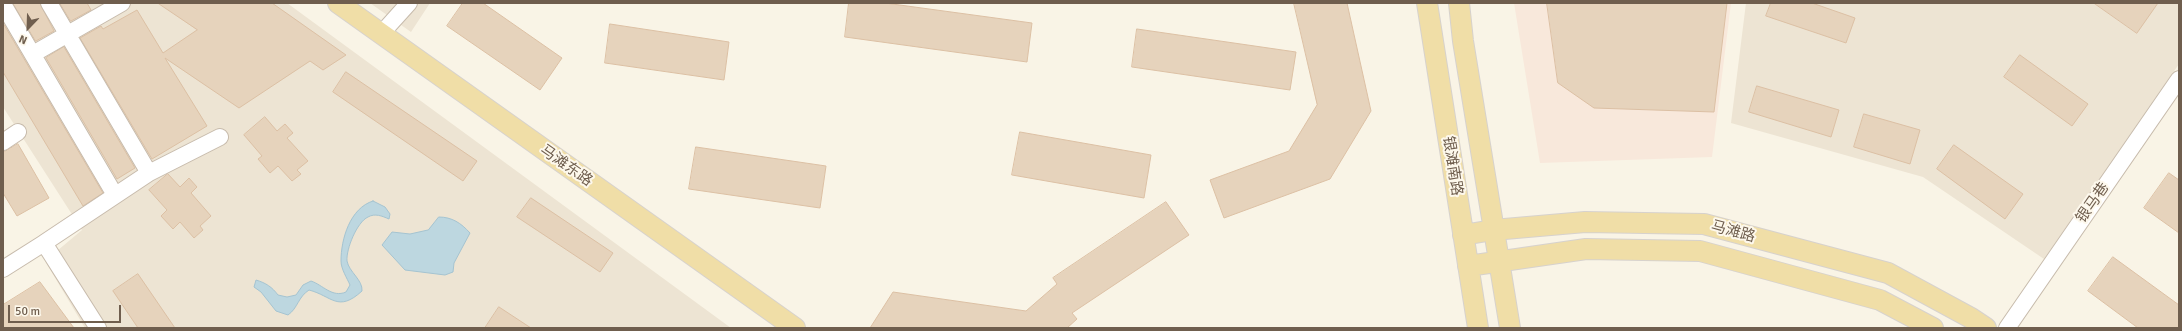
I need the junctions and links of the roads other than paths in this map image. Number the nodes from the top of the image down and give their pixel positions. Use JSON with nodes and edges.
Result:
{"nodes":[{"id":1,"x":49,"y":3,"type":"edge"},
{"id":2,"x":122,"y":3,"type":"edge"},
{"id":3,"x":338,"y":3,"type":"edge"},
{"id":4,"x":409,"y":3,"type":"edge"},
{"id":5,"x":1427,"y":3,"type":"edge"},
{"id":6,"x":1459,"y":3,"type":"edge"},
{"id":7,"x":3,"y":4,"type":"edge"},
{"id":8,"x":68,"y":34,"type":"junction"},
{"id":9,"x":381,"y":34,"type":"junction"},
{"id":10,"x":33,"y":54,"type":"junction"},
{"id":11,"x":2179,"y":79,"type":"edge"},
{"id":12,"x":18,"y":132,"type":"dead end"},
{"id":13,"x":220,"y":137,"type":"dead end"},
{"id":14,"x":3,"y":142,"type":"edge"},
{"id":15,"x":149,"y":173,"type":"junction"},
{"id":16,"x":115,"y":195,"type":"junction"},
{"id":17,"x":1493,"y":230,"type":"junction"},
{"id":18,"x":1463,"y":234,"type":"junction"},
{"id":19,"x":44,"y":243,"type":"junction"},
{"id":20,"x":1498,"y":262,"type":"junction"},
{"id":21,"x":1468,"y":266,"type":"junction"},
{"id":22,"x":3,"y":269,"type":"edge"},
{"id":23,"x":98,"y":328,"type":"edge"},
{"id":24,"x":795,"y":328,"type":"edge"},
{"id":25,"x":1478,"y":328,"type":"edge"},
{"id":26,"x":1510,"y":328,"type":"edge"},
{"id":27,"x":1933,"y":328,"type":"edge"},
{"id":28,"x":1986,"y":328,"type":"edge"},
{"id":29,"x":2007,"y":328,"type":"edge"}],
"edges":[{"from":1,"to":8,"type":"street"},
{"from":2,"to":8,"type":"street"},
{"from":3,"to":9,"type":"main road","name":"马滩东路"},
{"from":4,"to":9,"type":"street"},
{"from":5,"to":18,"type":"main road","name":"银滩南路"},
{"from":6,"to":17,"type":"main road","name":"银滩南路"},
{"from":7,"to":10,"type":"street"},
{"from":8,"to":10,"type":"street"},
{"from":8,"to":15,"type":"street"},
{"from":9,"to":24,"type":"main road","name":"马滩东路"},
{"from":10,"to":16,"type":"street"},
{"from":11,"to":29,"type":"street","name":"银马巷"},
{"from":12,"to":14,"type":"street"},
{"from":13,"to":15,"type":"street"},
{"from":15,"to":16,"type":"street"},
{"from":16,"to":19,"type":"street"},
{"from":17,"to":18,"type":"main road","name":"马滩路"},
{"from":17,"to":20,"type":"main road","name":"银滩南路"},
{"from":17,"to":28,"type":"main road","name":"马滩路"},
{"from":18,"to":21,"type":"main road","name":"银滩南路"},
{"from":19,"to":22,"type":"street"},
{"from":19,"to":23,"type":"street"},
{"from":20,"to":21,"type":"main road","name":"马滩路"},
{"from":20,"to":26,"type":"main road","name":"银滩南路"},
{"from":20,"to":27,"type":"main road","name":"马滩路"},
{"from":21,"to":25,"type":"main road","name":"银滩南路"}]}
